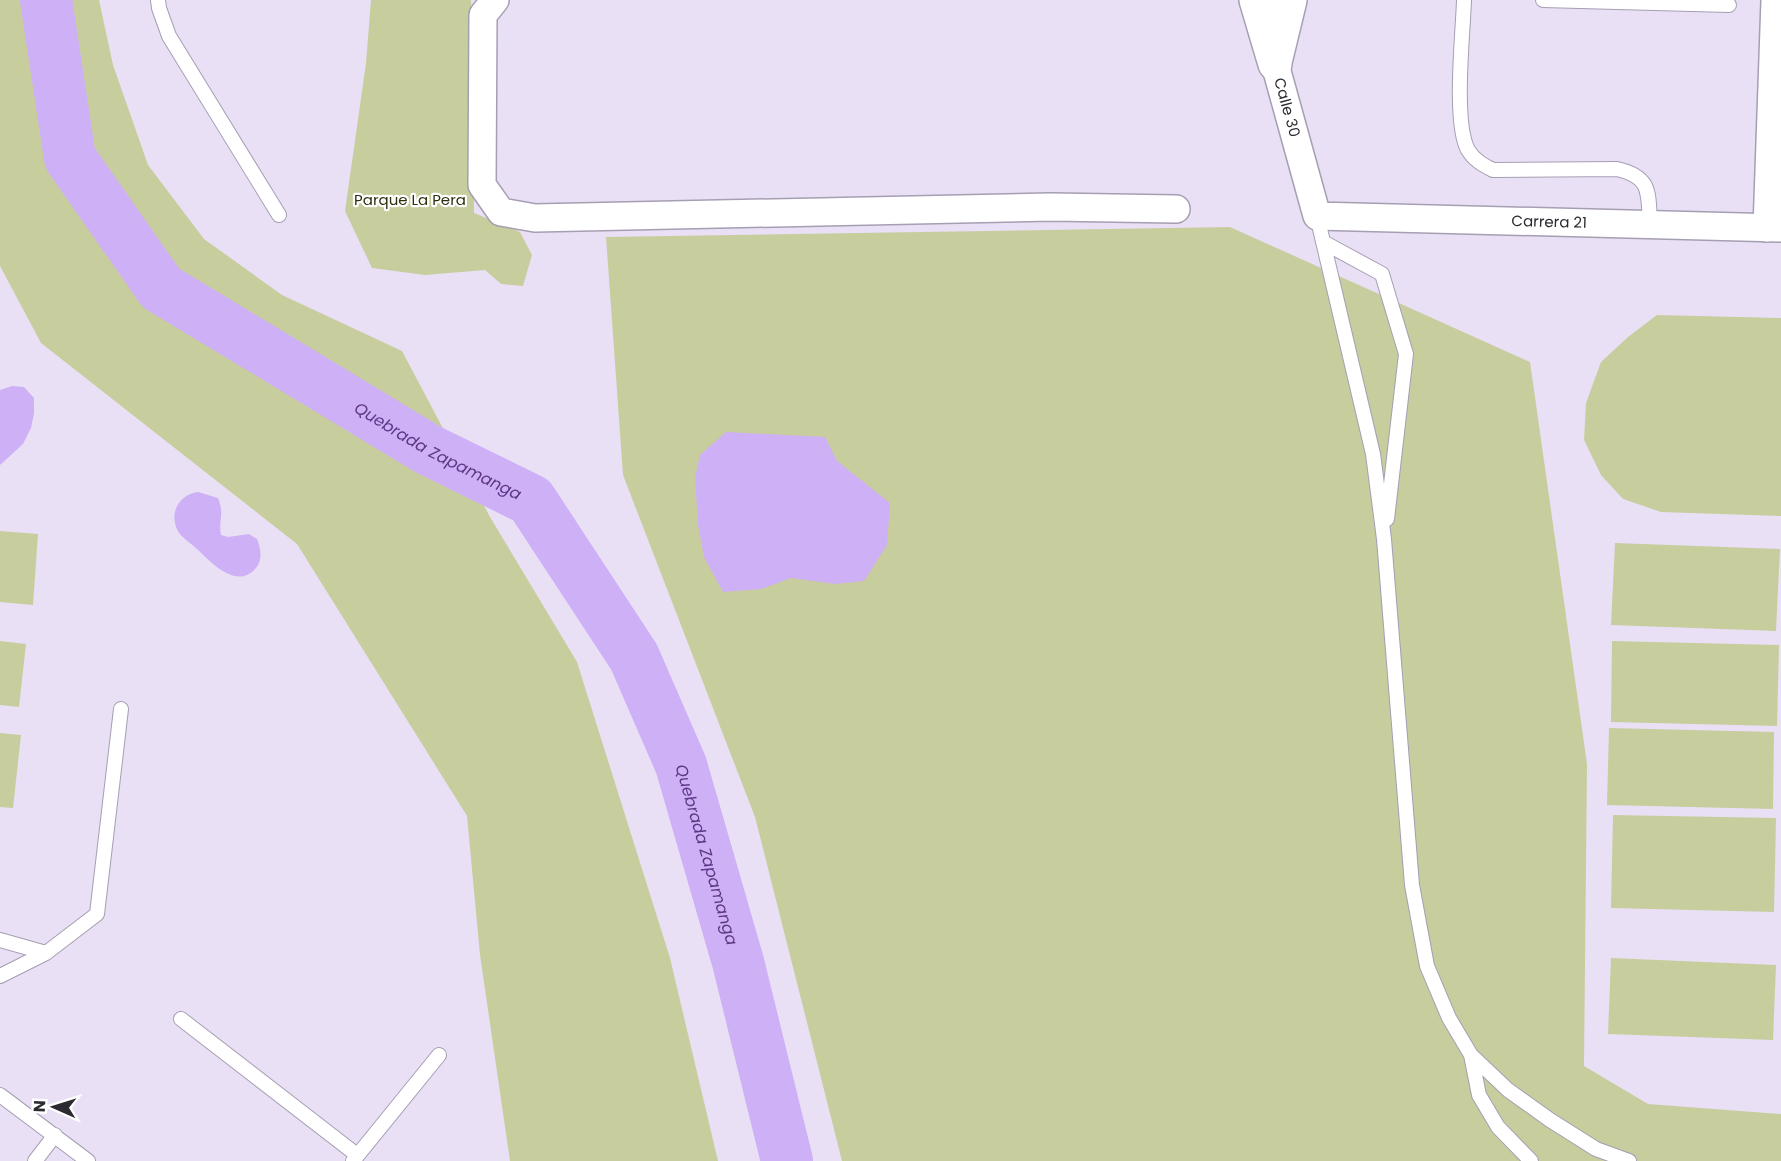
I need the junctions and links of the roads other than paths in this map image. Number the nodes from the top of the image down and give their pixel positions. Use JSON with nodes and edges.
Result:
{"nodes":[{"id":1,"x":158,"y":0,"type":"edge"},
{"id":2,"x":495,"y":0,"type":"edge"},
{"id":3,"x":1256,"y":0,"type":"edge"},
{"id":4,"x":1290,"y":0,"type":"edge"},
{"id":5,"x":1464,"y":0,"type":"edge"},
{"id":6,"x":1543,"y":0,"type":"edge"},
{"id":7,"x":1775,"y":0,"type":"edge"},
{"id":8,"x":1729,"y":5,"type":"dead end"},
{"id":9,"x":1275,"y":64,"type":"junction"},
{"id":10,"x":1176,"y":209,"type":"dead end"},
{"id":11,"x":279,"y":215,"type":"dead end"},
{"id":12,"x":1317,"y":216,"type":"junction"},
{"id":13,"x":1650,"y":224,"type":"junction"},
{"id":14,"x":1774,"y":228,"type":"edge"},
{"id":15,"x":1323,"y":242,"type":"junction"},
{"id":16,"x":1384,"y":539,"type":"junction"},
{"id":17,"x":121,"y":709,"type":"dead end"},
{"id":18,"x":0,"y":940,"type":"edge"},
{"id":19,"x":46,"y":953,"type":"junction"},
{"id":20,"x":0,"y":976,"type":"edge"},
{"id":21,"x":181,"y":1018,"type":"dead end"},
{"id":22,"x":439,"y":1055,"type":"dead end"},
{"id":23,"x":1471,"y":1055,"type":"junction"},
{"id":24,"x":0,"y":1095,"type":"edge"},
{"id":25,"x":55,"y":1135,"type":"junction"},
{"id":26,"x":355,"y":1158,"type":"edge"},
{"id":27,"x":35,"y":1161,"type":"edge"},
{"id":28,"x":88,"y":1161,"type":"edge"},
{"id":29,"x":1531,"y":1161,"type":"edge"},
{"id":30,"x":1629,"y":1161,"type":"edge"}],
"edges":[{"from":1,"to":11,"type":"lane"},
{"from":2,"to":10,"type":"street"},
{"from":3,"to":9,"type":"street","name":"Calle 30"},
{"from":4,"to":9,"type":"street"},
{"from":5,"to":13,"type":"lane"},
{"from":6,"to":8,"type":"lane"},
{"from":7,"to":14,"type":"street"},
{"from":9,"to":12,"type":"street","name":"Calle 30"},
{"from":12,"to":13,"type":"street","name":"Carrera 21"},
{"from":12,"to":15,"type":"lane"},
{"from":13,"to":14,"type":"street","name":"Carrera 21"},
{"from":15,"to":16,"type":"lane"},
{"from":15,"to":16,"type":"lane"},
{"from":16,"to":23,"type":"lane"},
{"from":17,"to":19,"type":"lane"},
{"from":18,"to":19,"type":"lane"},
{"from":19,"to":20,"type":"lane"},
{"from":21,"to":26,"type":"lane"},
{"from":22,"to":26,"type":"lane"},
{"from":23,"to":29,"type":"lane"},
{"from":23,"to":30,"type":"lane"},
{"from":24,"to":25,"type":"lane"},
{"from":25,"to":27,"type":"lane"},
{"from":25,"to":28,"type":"lane"}]}
